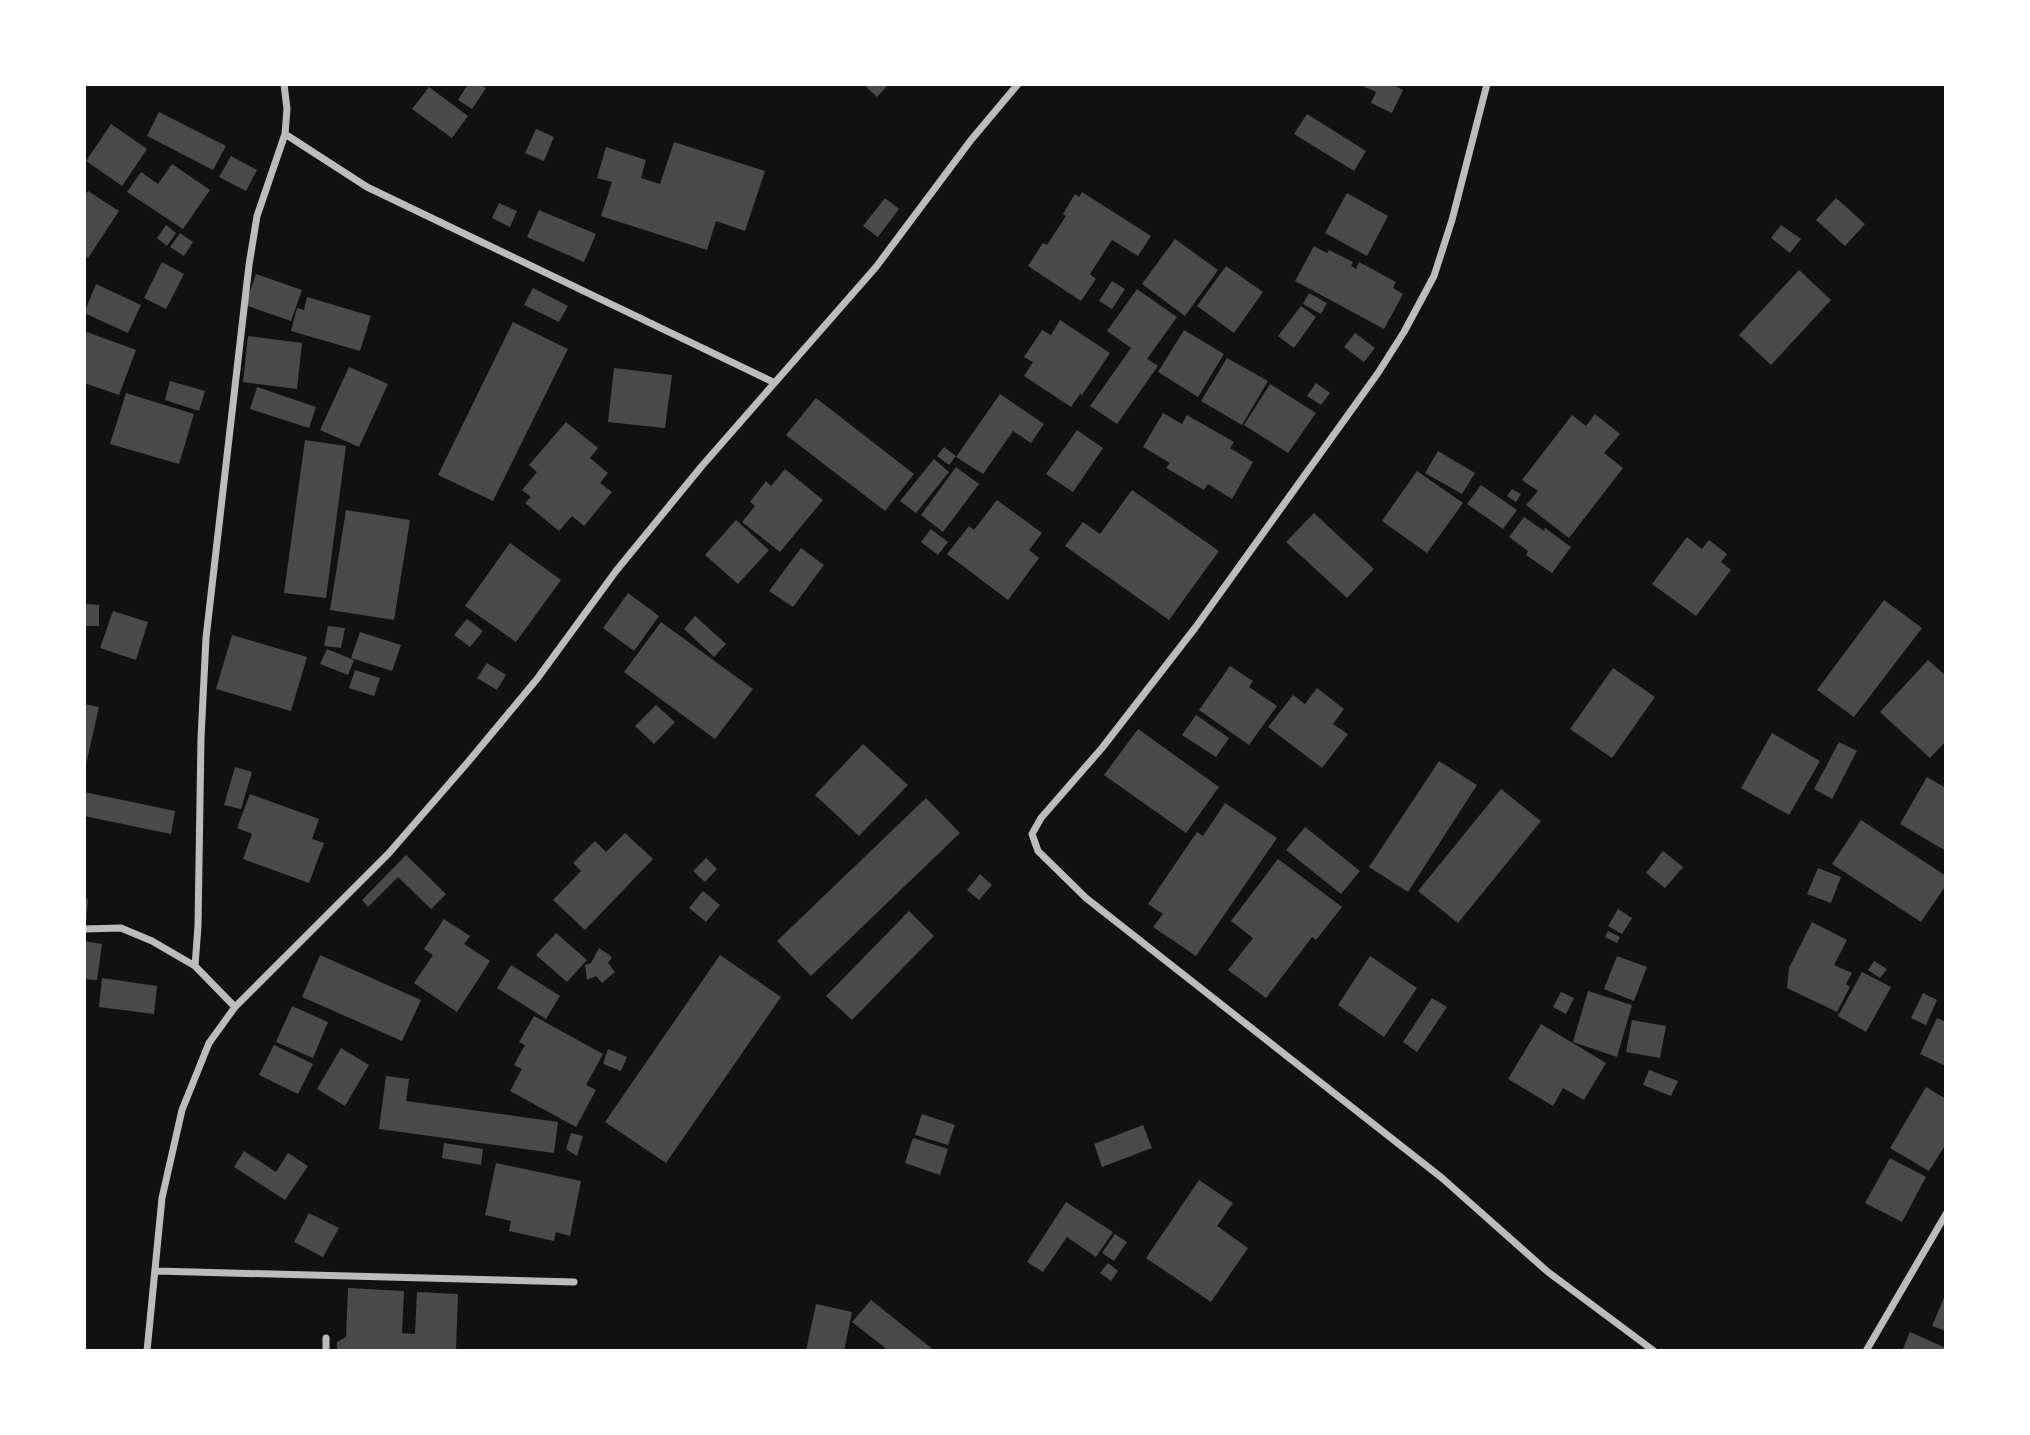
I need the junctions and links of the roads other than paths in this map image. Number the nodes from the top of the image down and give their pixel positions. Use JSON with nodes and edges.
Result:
{"nodes":[{"id":1,"x":284,"y":84,"type":"edge"},
{"id":2,"x":1018,"y":84,"type":"edge"},
{"id":3,"x":1487,"y":84,"type":"edge"},
{"id":4,"x":285,"y":134,"type":"junction"},
{"id":5,"x":773,"y":383,"type":"junction"},
{"id":6,"x":84,"y":929,"type":"edge"},
{"id":7,"x":195,"y":966,"type":"junction"},
{"id":8,"x":235,"y":1007,"type":"junction"},
{"id":9,"x":1946,"y":1214,"type":"edge"},
{"id":10,"x":156,"y":1270,"type":"junction"},
{"id":11,"x":574,"y":1282,"type":"dead end"},
{"id":12,"x":326,"y":1338,"type":"dead end"},
{"id":13,"x":147,"y":1351,"type":"edge"},
{"id":14,"x":326,"y":1351,"type":"edge"},
{"id":15,"x":1654,"y":1351,"type":"edge"},
{"id":16,"x":1866,"y":1351,"type":"edge"}],
"edges":[{"from":1,"to":4,"type":"street"},
{"from":2,"to":5,"type":"street"},
{"from":3,"to":15,"type":"street"},
{"from":4,"to":5,"type":"street"},
{"from":4,"to":7,"type":"street"},
{"from":5,"to":8,"type":"street"},
{"from":6,"to":7,"type":"street"},
{"from":7,"to":8,"type":"street"},
{"from":8,"to":10,"type":"street"},
{"from":9,"to":16,"type":"street"},
{"from":10,"to":11,"type":"street"},
{"from":10,"to":13,"type":"street"},
{"from":12,"to":14,"type":"street"}]}
